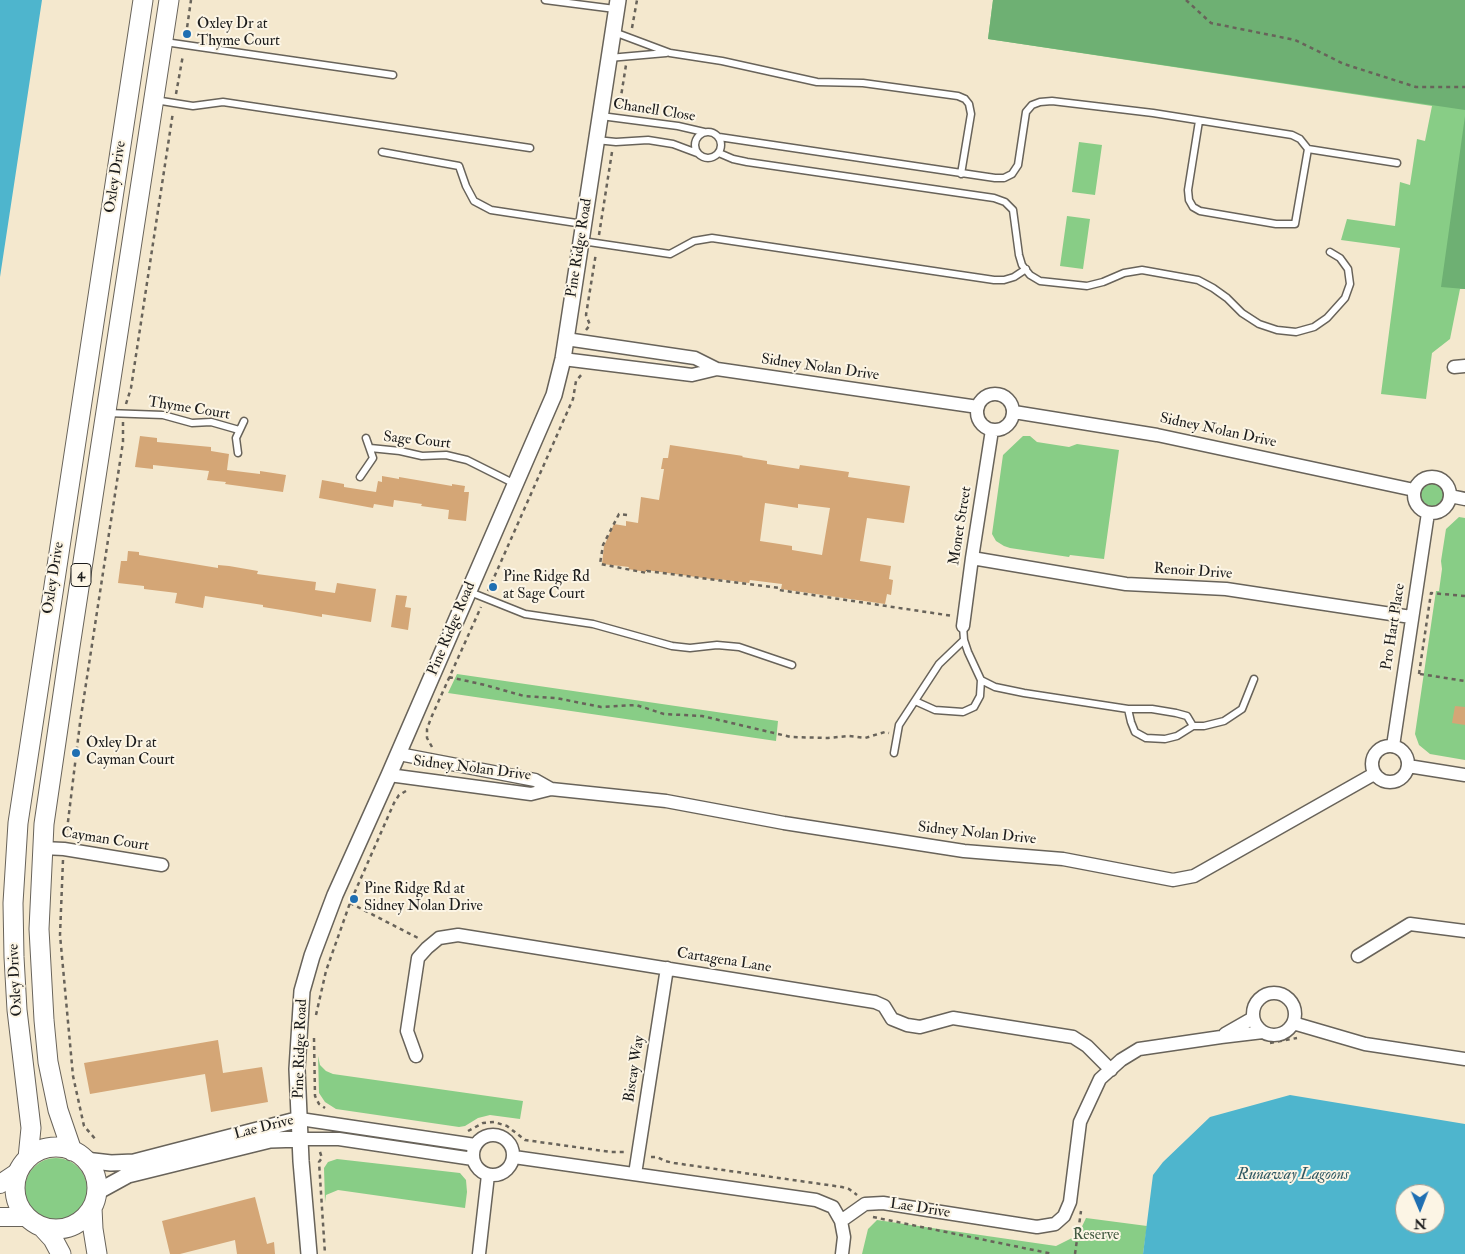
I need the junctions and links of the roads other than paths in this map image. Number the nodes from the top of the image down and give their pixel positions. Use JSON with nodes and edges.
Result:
{"nodes":[{"id":1,"x":143,"y":0,"type":"edge"},
{"id":2,"x":169,"y":0,"type":"edge"},
{"id":3,"x":545,"y":0,"type":"edge"},
{"id":4,"x":617,"y":5,"type":"edge"},
{"id":5,"x":613,"y":31,"type":"junction"},
{"id":6,"x":163,"y":42,"type":"junction"},
{"id":7,"x":670,"y":53,"type":"junction"},
{"id":8,"x":609,"y":58,"type":"junction"},
{"id":9,"x":394,"y":75,"type":"dead end"},
{"id":10,"x":154,"y":100,"type":"junction"},
{"id":11,"x":600,"y":116,"type":"junction"},
{"id":12,"x":1199,"y":121,"type":"junction"},
{"id":13,"x":704,"y":132,"type":"junction"},
{"id":14,"x":719,"y":137,"type":"junction"},
{"id":15,"x":596,"y":140,"type":"junction"},
{"id":16,"x":530,"y":148,"type":"dead end"},
{"id":17,"x":1308,"y":149,"type":"junction"},
{"id":18,"x":382,"y":152,"type":"dead end"},
{"id":19,"x":697,"y":153,"type":"junction"},
{"id":20,"x":719,"y":153,"type":"junction"},
{"id":21,"x":1397,"y":163,"type":"dead end"},
{"id":22,"x":961,"y":174,"type":"junction"},
{"id":23,"x":584,"y":224,"type":"junction"},
{"id":24,"x":581,"y":241,"type":"junction"},
{"id":25,"x":1330,"y":252,"type":"dead end"},
{"id":26,"x":1026,"y":269,"type":"junction"},
{"id":27,"x":566,"y":339,"type":"junction"},
{"id":28,"x":563,"y":358,"type":"junction"},
{"id":29,"x":717,"y":369,"type":"junction"},
{"id":30,"x":978,"y":407,"type":"junction"},
{"id":31,"x":1014,"y":412,"type":"junction"},
{"id":32,"x":115,"y":413,"type":"junction"},
{"id":33,"x":244,"y":421,"type":"dead end"},
{"id":34,"x":239,"y":430,"type":"junction"},
{"id":35,"x":992,"y":430,"type":"junction"},
{"id":36,"x":366,"y":438,"type":"dead end"},
{"id":37,"x":370,"y":448,"type":"junction"},
{"id":38,"x":238,"y":453,"type":"dead end"},
{"id":39,"x":360,"y":477,"type":"dead end"},
{"id":40,"x":516,"y":484,"type":"junction"},
{"id":41,"x":1414,"y":490,"type":"junction"},
{"id":42,"x":1450,"y":496,"type":"junction"},
{"id":43,"x":1465,"y":499,"type":"edge"},
{"id":44,"x":1428,"y":513,"type":"junction"},
{"id":45,"x":972,"y":558,"type":"junction"},
{"id":46,"x":469,"y":591,"type":"junction"},
{"id":47,"x":1411,"y":617,"type":"junction"},
{"id":48,"x":964,"y":622,"type":"joint"},
{"id":49,"x":964,"y":640,"type":"junction"},
{"id":50,"x":792,"y":665,"type":"dead end"},
{"id":51,"x":1254,"y":679,"type":"dead end"},
{"id":52,"x":981,"y":680,"type":"junction"},
{"id":53,"x":915,"y":701,"type":"junction"},
{"id":54,"x":1128,"y":709,"type":"junction"},
{"id":55,"x":1193,"y":726,"type":"junction"},
{"id":56,"x":1393,"y":746,"type":"junction"},
{"id":57,"x":894,"y":753,"type":"dead end"},
{"id":58,"x":399,"y":754,"type":"junction"},
{"id":59,"x":1408,"y":766,"type":"junction"},
{"id":60,"x":1374,"y":774,"type":"junction"},
{"id":61,"x":389,"y":775,"type":"junction"},
{"id":62,"x":1465,"y":775,"type":"edge"},
{"id":63,"x":551,"y":789,"type":"junction"},
{"id":64,"x":42,"y":848,"type":"junction"},
{"id":65,"x":162,"y":865,"type":"dead end"},
{"id":66,"x":1465,"y":931,"type":"edge"},
{"id":67,"x":1358,"y":956,"type":"dead end"},
{"id":68,"x":667,"y":968,"type":"junction"},
{"id":69,"x":1253,"y":1018,"type":"junction"},
{"id":70,"x":1293,"y":1023,"type":"junction"},
{"id":71,"x":1221,"y":1037,"type":"junction"},
{"id":72,"x":1263,"y":1038,"type":"junction"},
{"id":73,"x":416,"y":1056,"type":"dead end"},
{"id":74,"x":1465,"y":1059,"type":"edge"},
{"id":75,"x":1111,"y":1070,"type":"junction"},
{"id":76,"x":300,"y":1119,"type":"junction"},
{"id":77,"x":300,"y":1139,"type":"junction"},
{"id":78,"x":475,"y":1145,"type":"junction"},
{"id":79,"x":79,"y":1155,"type":"junction"},
{"id":80,"x":514,"y":1157,"type":"junction"},
{"id":81,"x":473,"y":1159,"type":"junction"},
{"id":82,"x":23,"y":1165,"type":"junction"},
{"id":83,"x":636,"y":1174,"type":"junction"},
{"id":84,"x":488,"y":1175,"type":"junction"},
{"id":85,"x":0,"y":1184,"type":"edge"},
{"id":86,"x":95,"y":1200,"type":"junction"},
{"id":87,"x":0,"y":1217,"type":"edge"},
{"id":88,"x":841,"y":1220,"type":"junction"},
{"id":89,"x":34,"y":1222,"type":"junction"},
{"id":90,"x":62,"y":1254,"type":"edge"},
{"id":91,"x":97,"y":1254,"type":"edge"},
{"id":92,"x":309,"y":1254,"type":"edge"},
{"id":93,"x":479,"y":1254,"type":"edge"},
{"id":94,"x":842,"y":1254,"type":"edge"}],
"edges":[{"from":1,"to":82,"type":"main road","name":"Oxley Drive","number":"4"},
{"from":2,"to":6,"type":"main road","name":"Oxley Drive","number":"4"},
{"from":3,"to":4,"type":"lane"},
{"from":4,"to":5,"type":"street","name":"Pine Ridge Road"},
{"from":5,"to":7,"type":"lane"},
{"from":5,"to":8,"type":"street","name":"Pine Ridge Road"},
{"from":6,"to":9,"type":"lane"},
{"from":6,"to":10,"type":"main road","name":"Oxley Drive","number":"4"},
{"from":7,"to":8,"type":"lane"},
{"from":7,"to":22,"type":"lane"},
{"from":8,"to":11,"type":"street","name":"Pine Ridge Road"},
{"from":10,"to":16,"type":"lane"},
{"from":10,"to":32,"type":"main road","name":"Oxley Drive","number":"4"},
{"from":11,"to":13,"type":"lane","name":"Chanell Close"},
{"from":11,"to":15,"type":"street","name":"Pine Ridge Road"},
{"from":12,"to":17,"type":"lane"},
{"from":12,"to":17,"type":"lane"},
{"from":12,"to":22,"type":"lane"},
{"from":13,"to":14,"type":"lane"},
{"from":13,"to":19,"type":"lane"},
{"from":14,"to":20,"type":"lane"},
{"from":14,"to":22,"type":"lane"},
{"from":15,"to":19,"type":"lane","name":"Chanell Close"},
{"from":15,"to":23,"type":"street","name":"Pine Ridge Road"},
{"from":17,"to":21,"type":"lane"},
{"from":18,"to":23,"type":"lane"},
{"from":19,"to":20,"type":"lane"},
{"from":20,"to":26,"type":"lane"},
{"from":23,"to":24,"type":"street","name":"Pine Ridge Road"},
{"from":24,"to":26,"type":"lane"},
{"from":24,"to":27,"type":"street","name":"Pine Ridge Road"},
{"from":25,"to":26,"type":"lane"},
{"from":27,"to":28,"type":"street","name":"Pine Ridge Road"},
{"from":27,"to":29,"type":"street","name":"Sidney Nolan Drive"},
{"from":28,"to":29,"type":"street","name":"Sidney Nolan Drive"},
{"from":28,"to":40,"type":"street","name":"Pine Ridge Road"},
{"from":29,"to":30,"type":"street","name":"Sidney Nolan Drive"},
{"from":30,"to":31,"type":"street"},
{"from":30,"to":35,"type":"street"},
{"from":31,"to":35,"type":"street"},
{"from":31,"to":41,"type":"street","name":"Sidney Nolan Drive"},
{"from":32,"to":34,"type":"lane","name":"Thyme Court"},
{"from":32,"to":64,"type":"main road","name":"Oxley Drive","number":"4"},
{"from":33,"to":34,"type":"lane"},
{"from":34,"to":38,"type":"lane"},
{"from":35,"to":45,"type":"street","name":"Monet Street"},
{"from":36,"to":37,"type":"lane"},
{"from":37,"to":39,"type":"lane"},
{"from":37,"to":40,"type":"lane","name":"Sage Court"},
{"from":40,"to":46,"type":"street","name":"Pine Ridge Road"},
{"from":41,"to":42,"type":"street"},
{"from":41,"to":44,"type":"street"},
{"from":42,"to":43,"type":"street"},
{"from":42,"to":44,"type":"street"},
{"from":44,"to":47,"type":"street","name":"Pro Hart Place"},
{"from":45,"to":47,"type":"street","name":"Renoir Drive"},
{"from":45,"to":48,"type":"street","name":"Monet Street"},
{"from":46,"to":50,"type":"lane"},
{"from":46,"to":58,"type":"street","name":"Pine Ridge Road"},
{"from":47,"to":56,"type":"street","name":"Pro Hart Place"},
{"from":48,"to":49,"type":"lane"},
{"from":49,"to":52,"type":"lane"},
{"from":49,"to":53,"type":"lane"},
{"from":51,"to":55,"type":"lane"},
{"from":52,"to":53,"type":"lane"},
{"from":52,"to":54,"type":"lane"},
{"from":53,"to":57,"type":"lane"},
{"from":54,"to":55,"type":"lane"},
{"from":54,"to":55,"type":"lane"},
{"from":56,"to":59,"type":"street"},
{"from":56,"to":60,"type":"street"},
{"from":58,"to":61,"type":"street","name":"Pine Ridge Road"},
{"from":58,"to":63,"type":"street","name":"Sidney Nolan Drive"},
{"from":59,"to":60,"type":"street"},
{"from":59,"to":62,"type":"street"},
{"from":60,"to":63,"type":"street","name":"Sidney Nolan Drive"},
{"from":61,"to":63,"type":"street","name":"Sidney Nolan Drive"},
{"from":61,"to":76,"type":"street","name":"Pine Ridge Road"},
{"from":64,"to":65,"type":"street","name":"Cayman Court"},
{"from":64,"to":79,"type":"main road","name":"Oxley Drive","number":"4"},
{"from":66,"to":67,"type":"street"},
{"from":68,"to":73,"type":"street","name":"Cartagena Lane"},
{"from":68,"to":75,"type":"street","name":"Cartagena Lane"},
{"from":68,"to":83,"type":"street","name":"Biscay Way"},
{"from":69,"to":70,"type":"street"},
{"from":69,"to":71,"type":"street","name":"Lae Drive"},
{"from":69,"to":72,"type":"street"},
{"from":70,"to":72,"type":"street"},
{"from":70,"to":74,"type":"street"},
{"from":71,"to":72,"type":"street","name":"Lae Drive"},
{"from":71,"to":75,"type":"street","name":"Lae Drive"},
{"from":75,"to":88,"type":"street","name":"Lae Drive"},
{"from":76,"to":77,"type":"street","name":"Pine Ridge Road"},
{"from":76,"to":78,"type":"street","name":"Lae Drive"},
{"from":76,"to":79,"type":"street","name":"Lae Drive"},
{"from":77,"to":81,"type":"street","name":"Lae Drive"},
{"from":77,"to":86,"type":"street","name":"Lae Drive"},
{"from":77,"to":92,"type":"street","name":"Pine Ridge Road"},
{"from":78,"to":80,"type":"street"},
{"from":78,"to":81,"type":"street"},
{"from":79,"to":82,"type":"main road"},
{"from":79,"to":86,"type":"main road","number":"4"},
{"from":80,"to":83,"type":"street"},
{"from":80,"to":84,"type":"street"},
{"from":81,"to":84,"type":"street"},
{"from":82,"to":85,"type":"main road"},
{"from":82,"to":89,"type":"main road","number":"4"},
{"from":83,"to":88,"type":"street"},
{"from":84,"to":93,"type":"street"},
{"from":86,"to":89,"type":"main road"},
{"from":86,"to":91,"type":"main road","number":"4"},
{"from":87,"to":89,"type":"main road"},
{"from":88,"to":94,"type":"street"},
{"from":89,"to":90,"type":"main road","number":"4"}]}
